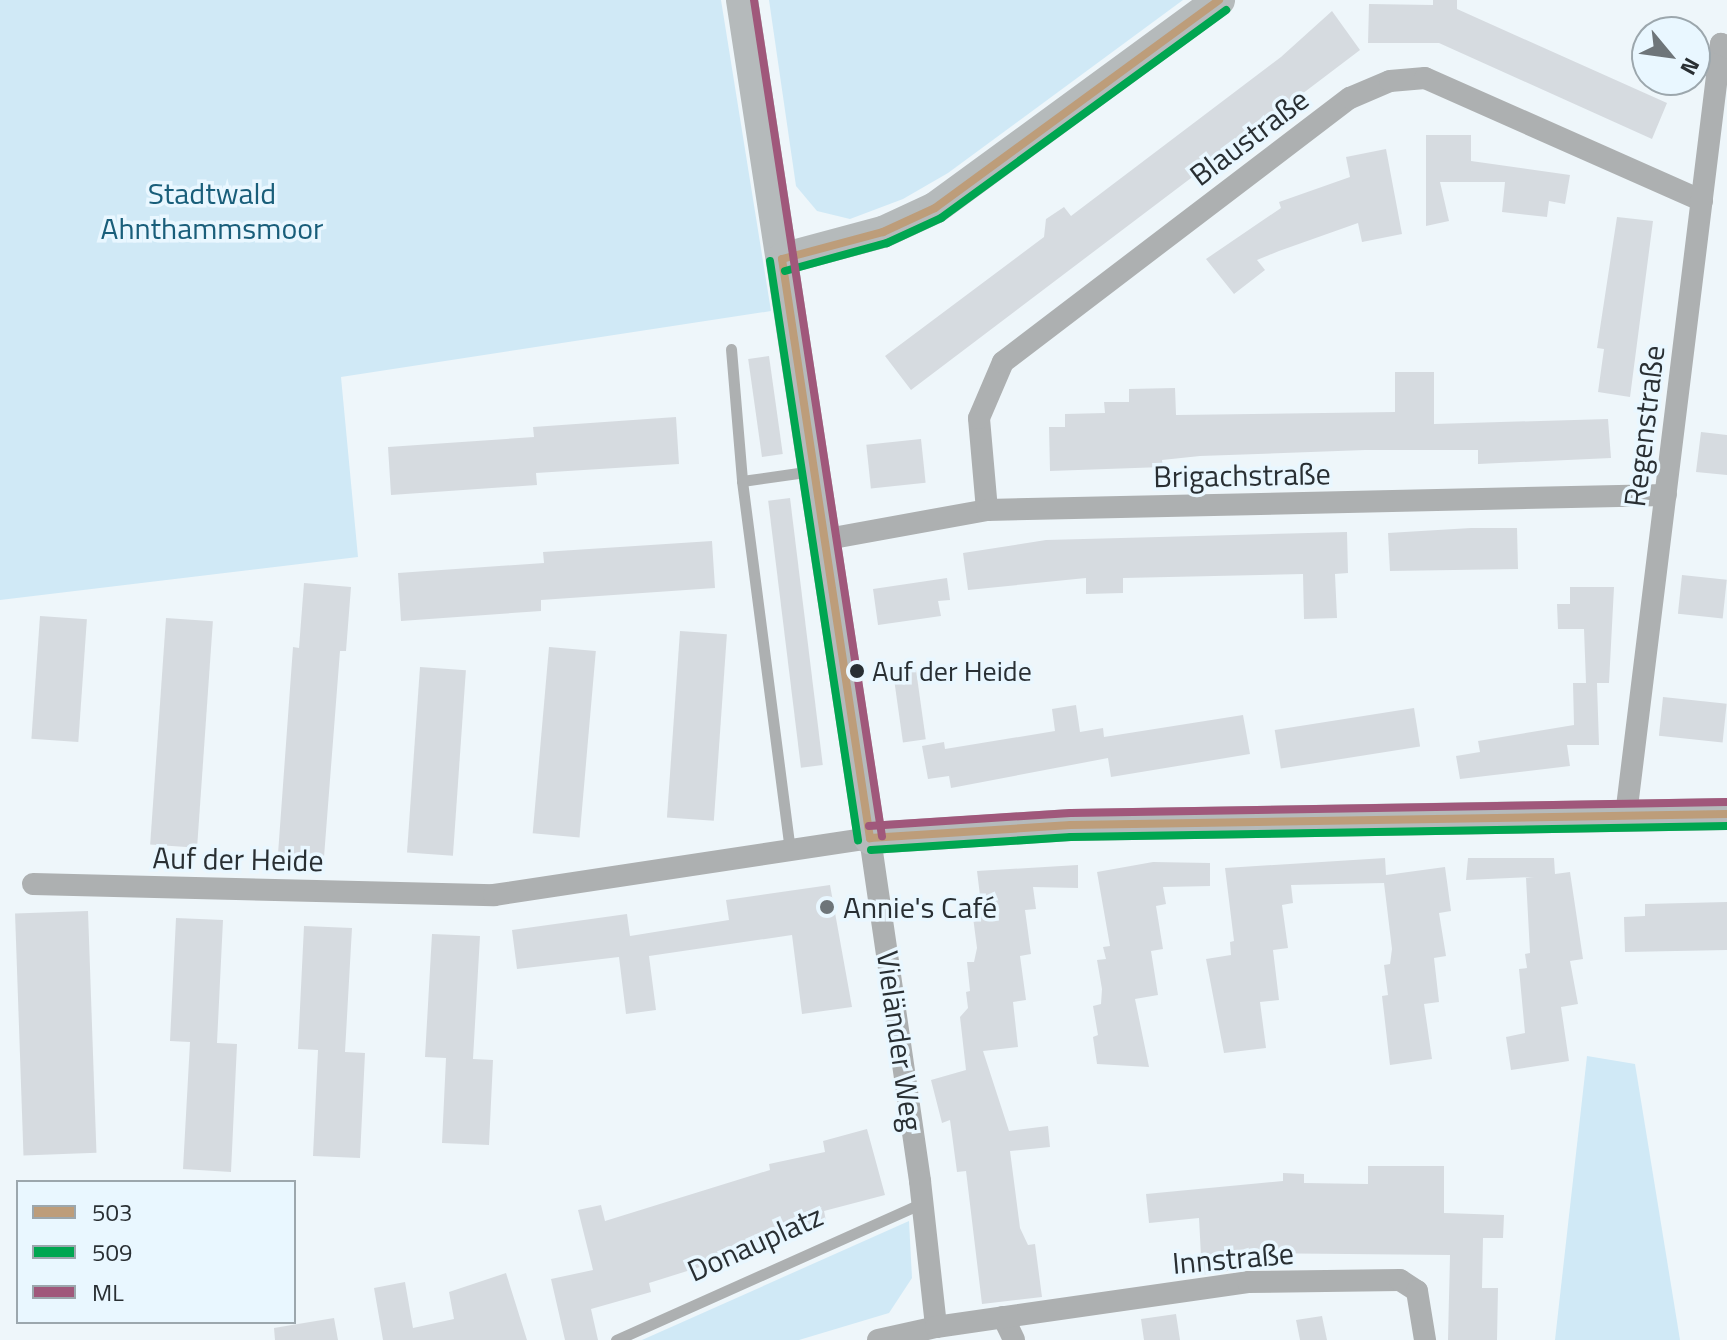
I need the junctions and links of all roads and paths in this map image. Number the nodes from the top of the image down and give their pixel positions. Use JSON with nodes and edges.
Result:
{"nodes":[{"id":1,"x":742,"y":0,"type":"edge"},
{"id":2,"x":1219,"y":0,"type":"edge"},
{"id":3,"x":1724,"y":45,"type":"edge"},
{"id":4,"x":1702,"y":201,"type":"junction"},
{"id":5,"x":782,"y":259,"type":"junction"},
{"id":6,"x":731,"y":349,"type":"dead end"},
{"id":7,"x":812,"y":471,"type":"junction"},
{"id":8,"x":742,"y":481,"type":"junction"},
{"id":9,"x":1666,"y":495,"type":"junction"},
{"id":10,"x":987,"y":510,"type":"junction"},
{"id":11,"x":822,"y":540,"type":"junction"},
{"id":12,"x":1727,"y":814,"type":"edge"},
{"id":13,"x":1626,"y":815,"type":"junction"},
{"id":14,"x":870,"y":838,"type":"junction"},
{"id":15,"x":790,"y":850,"type":"junction"},
{"id":16,"x":33,"y":884,"type":"dead end"},
{"id":17,"x":923,"y":1202,"type":"junction"},
{"id":18,"x":1003,"y":1317,"type":"junction"},
{"id":19,"x":936,"y":1327,"type":"junction"},
{"id":20,"x":616,"y":1340,"type":"edge"},
{"id":21,"x":878,"y":1340,"type":"edge"},
{"id":22,"x":1014,"y":1340,"type":"edge"},
{"id":23,"x":1425,"y":1340,"type":"edge"}],
"edges":[{"from":1,"to":5,"type":"street","name":"Vieländer Weg"},
{"from":2,"to":5,"type":"street"},
{"from":3,"to":4,"type":"street","name":"Regenstraße"},
{"from":4,"to":9,"type":"street","name":"Regenstraße"},
{"from":4,"to":10,"type":"street","name":"Blaustraße"},
{"from":5,"to":7,"type":"street","name":"Vieländer Weg"},
{"from":6,"to":8,"type":"lane"},
{"from":7,"to":8,"type":"lane"},
{"from":7,"to":11,"type":"street","name":"Vieländer Weg"},
{"from":8,"to":15,"type":"lane"},
{"from":9,"to":10,"type":"street","name":"Brigachstraße"},
{"from":9,"to":13,"type":"street","name":"Regenstraße"},
{"from":10,"to":11,"type":"street","name":"Brigachstraße"},
{"from":11,"to":14,"type":"street","name":"Vieländer Weg"},
{"from":12,"to":13,"type":"street"},
{"from":13,"to":14,"type":"street"},
{"from":14,"to":15,"type":"street","name":"Auf der Heide"},
{"from":14,"to":17,"type":"street","name":"Vieländer Weg"},
{"from":15,"to":16,"type":"street","name":"Auf der Heide"},
{"from":17,"to":19,"type":"street","name":"Vieländer Weg"},
{"from":17,"to":20,"type":"lane","name":"Donauplatz"},
{"from":18,"to":19,"type":"street"},
{"from":18,"to":22,"type":"street"},
{"from":18,"to":23,"type":"street","name":"Innstraße"},
{"from":19,"to":21,"type":"street"}]}
